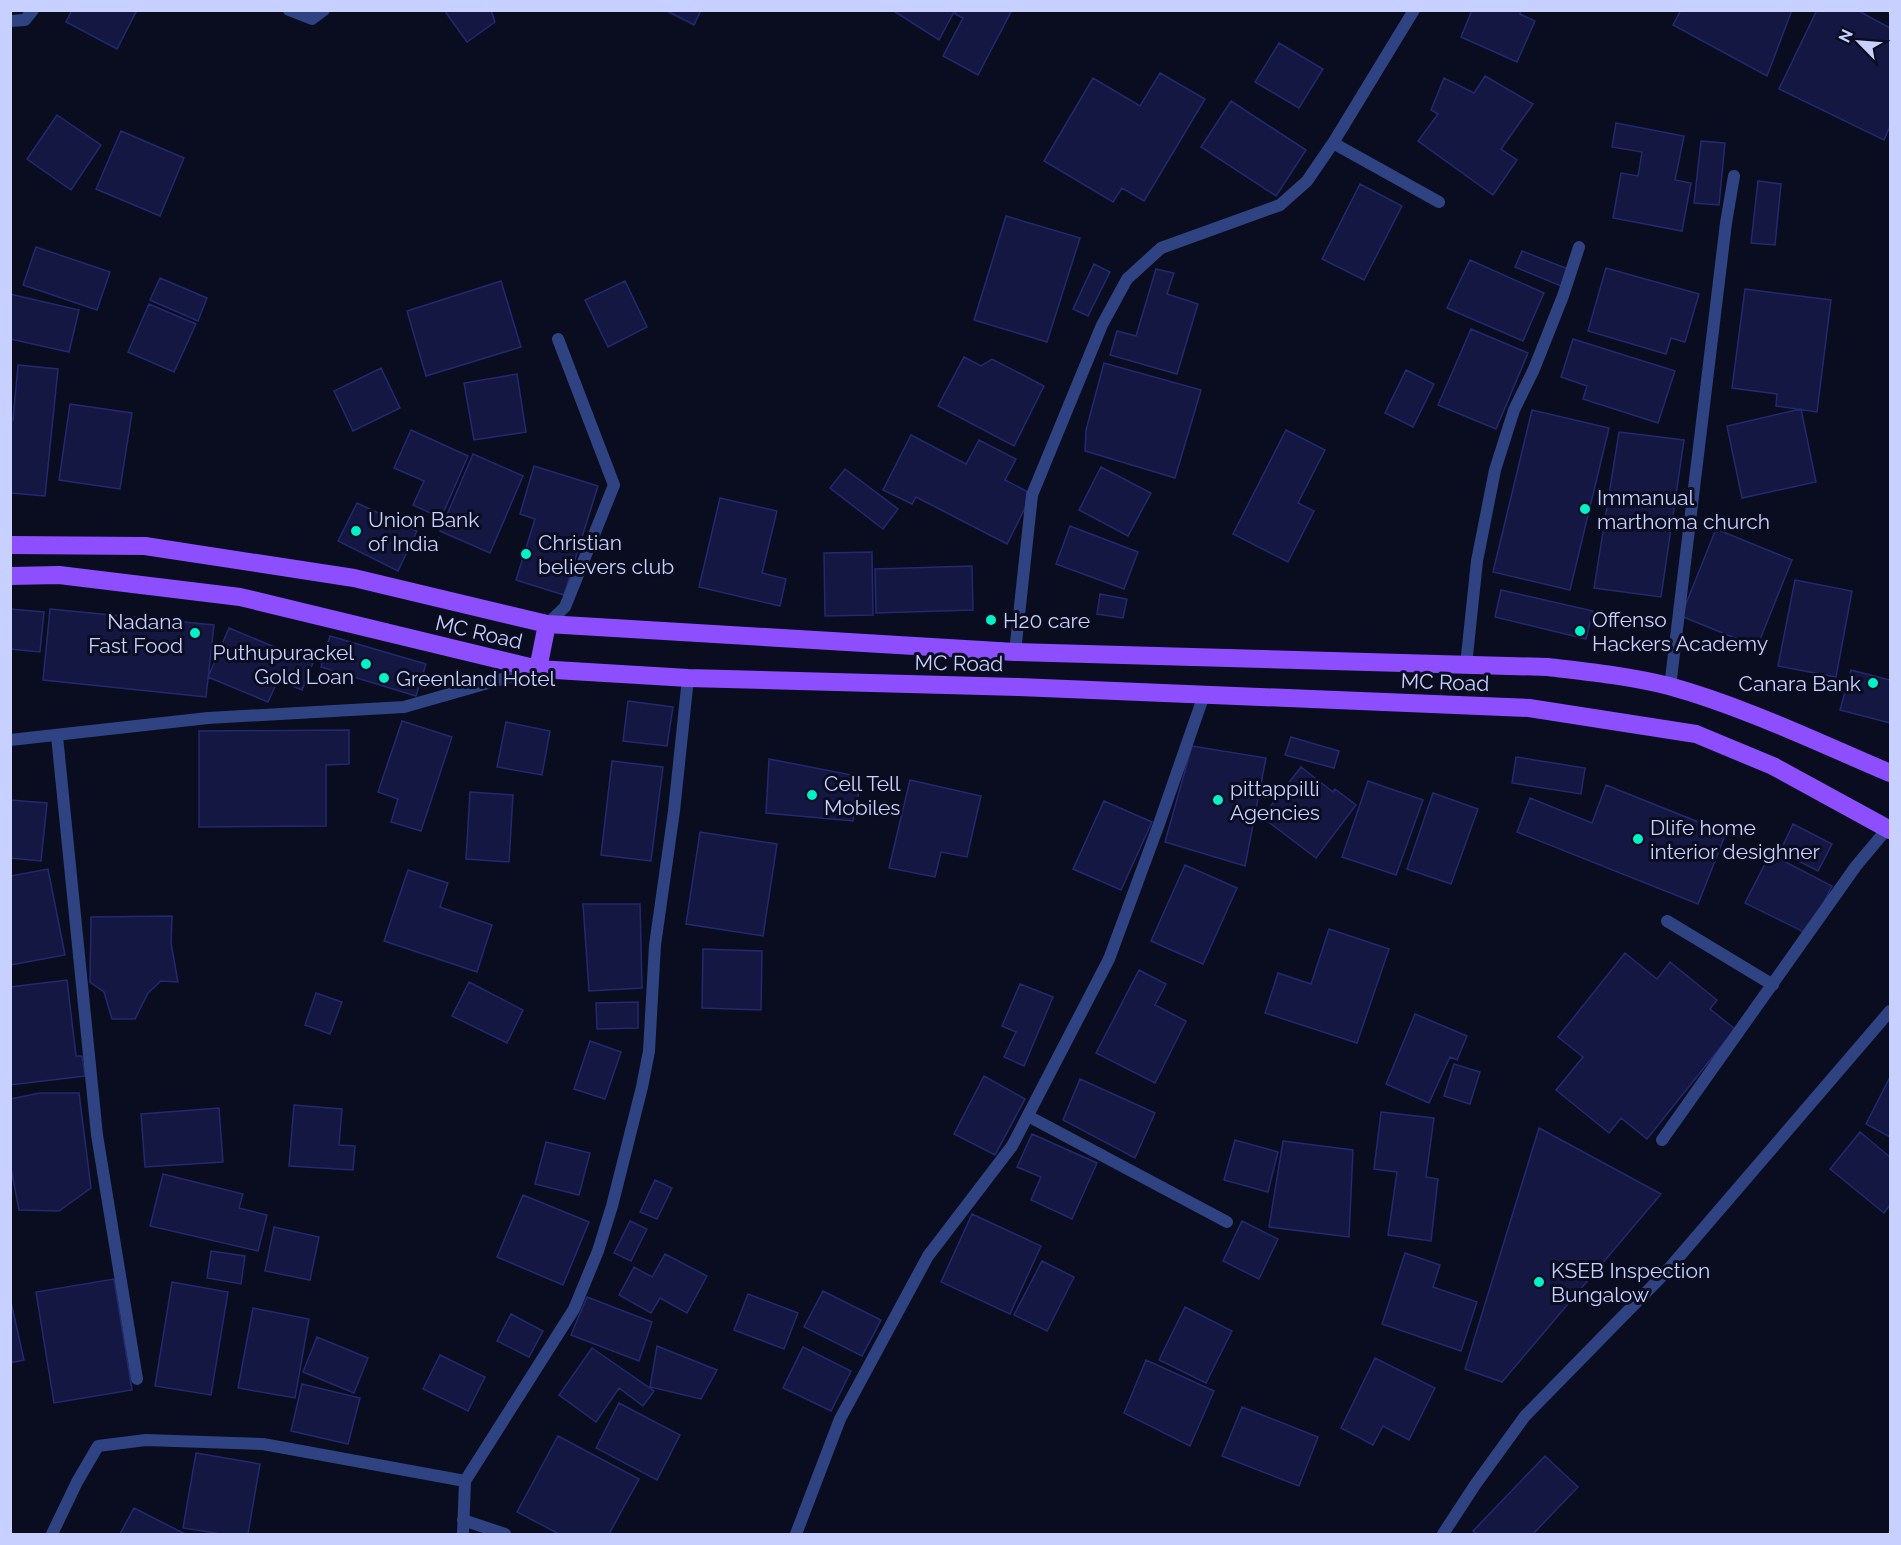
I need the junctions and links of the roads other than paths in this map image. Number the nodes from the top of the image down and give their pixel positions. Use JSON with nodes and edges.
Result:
{"nodes":[{"id":1,"x":33,"y":10,"type":"edge"},
{"id":2,"x":289,"y":10,"type":"edge"},
{"id":3,"x":324,"y":10,"type":"edge"},
{"id":4,"x":1414,"y":10,"type":"edge"},
{"id":5,"x":10,"y":21,"type":"edge"},
{"id":6,"x":1333,"y":143,"type":"junction"},
{"id":7,"x":1734,"y":176,"type":"dead end"},
{"id":8,"x":1439,"y":202,"type":"dead end"},
{"id":9,"x":1579,"y":247,"type":"dead end"},
{"id":10,"x":558,"y":339,"type":"dead end"},
{"id":11,"x":10,"y":545,"type":"edge"},
{"id":12,"x":10,"y":576,"type":"edge"},
{"id":13,"x":548,"y":624,"type":"junction"},
{"id":14,"x":1015,"y":652,"type":"junction"},
{"id":15,"x":1466,"y":665,"type":"junction"},
{"id":16,"x":538,"y":669,"type":"junction"},
{"id":17,"x":688,"y":678,"type":"junction"},
{"id":18,"x":1670,"y":687,"type":"junction"},
{"id":19,"x":1204,"y":695,"type":"junction"},
{"id":20,"x":57,"y":736,"type":"junction"},
{"id":21,"x":10,"y":741,"type":"edge"},
{"id":22,"x":1890,"y":773,"type":"edge"},
{"id":23,"x":1889,"y":829,"type":"edge"},
{"id":24,"x":1667,"y":921,"type":"dead end"},
{"id":25,"x":1773,"y":985,"type":"junction"},
{"id":26,"x":1890,"y":1011,"type":"edge"},
{"id":27,"x":1028,"y":1116,"type":"junction"},
{"id":28,"x":1662,"y":1140,"type":"dead end"},
{"id":29,"x":1227,"y":1222,"type":"dead end"},
{"id":30,"x":137,"y":1379,"type":"dead end"},
{"id":31,"x":465,"y":1481,"type":"junction"},
{"id":32,"x":463,"y":1520,"type":"junction"},
{"id":33,"x":52,"y":1534,"type":"edge"},
{"id":34,"x":463,"y":1534,"type":"edge"},
{"id":35,"x":505,"y":1534,"type":"edge"},
{"id":36,"x":796,"y":1534,"type":"edge"},
{"id":37,"x":1443,"y":1534,"type":"edge"}],
"edges":[{"from":1,"to":5,"type":"street"},
{"from":2,"to":3,"type":"street"},
{"from":4,"to":6,"type":"street"},
{"from":6,"to":8,"type":"street"},
{"from":6,"to":14,"type":"street"},
{"from":7,"to":18,"type":"street"},
{"from":9,"to":15,"type":"street"},
{"from":10,"to":13,"type":"street"},
{"from":11,"to":13,"type":"main road","name":"MC Road"},
{"from":12,"to":16,"type":"main road","name":"MC Road"},
{"from":13,"to":14,"type":"main road","name":"MC Road"},
{"from":13,"to":16,"type":"main road"},
{"from":14,"to":15,"type":"main road","name":"MC Road"},
{"from":15,"to":18,"type":"main road","name":"MC Road"},
{"from":16,"to":17,"type":"main road","name":"MC Road"},
{"from":16,"to":20,"type":"street"},
{"from":17,"to":19,"type":"main road","name":"MC Road"},
{"from":17,"to":31,"type":"street"},
{"from":18,"to":22,"type":"main road","name":"MC Road"},
{"from":19,"to":23,"type":"main road","name":"MC Road"},
{"from":19,"to":27,"type":"street"},
{"from":20,"to":21,"type":"street"},
{"from":20,"to":30,"type":"street"},
{"from":23,"to":25,"type":"street"},
{"from":24,"to":25,"type":"street"},
{"from":25,"to":28,"type":"street"},
{"from":26,"to":37,"type":"street"},
{"from":27,"to":29,"type":"street"},
{"from":27,"to":36,"type":"street"},
{"from":31,"to":32,"type":"street"},
{"from":31,"to":33,"type":"street"},
{"from":32,"to":34,"type":"street"},
{"from":32,"to":35,"type":"street"}]}
